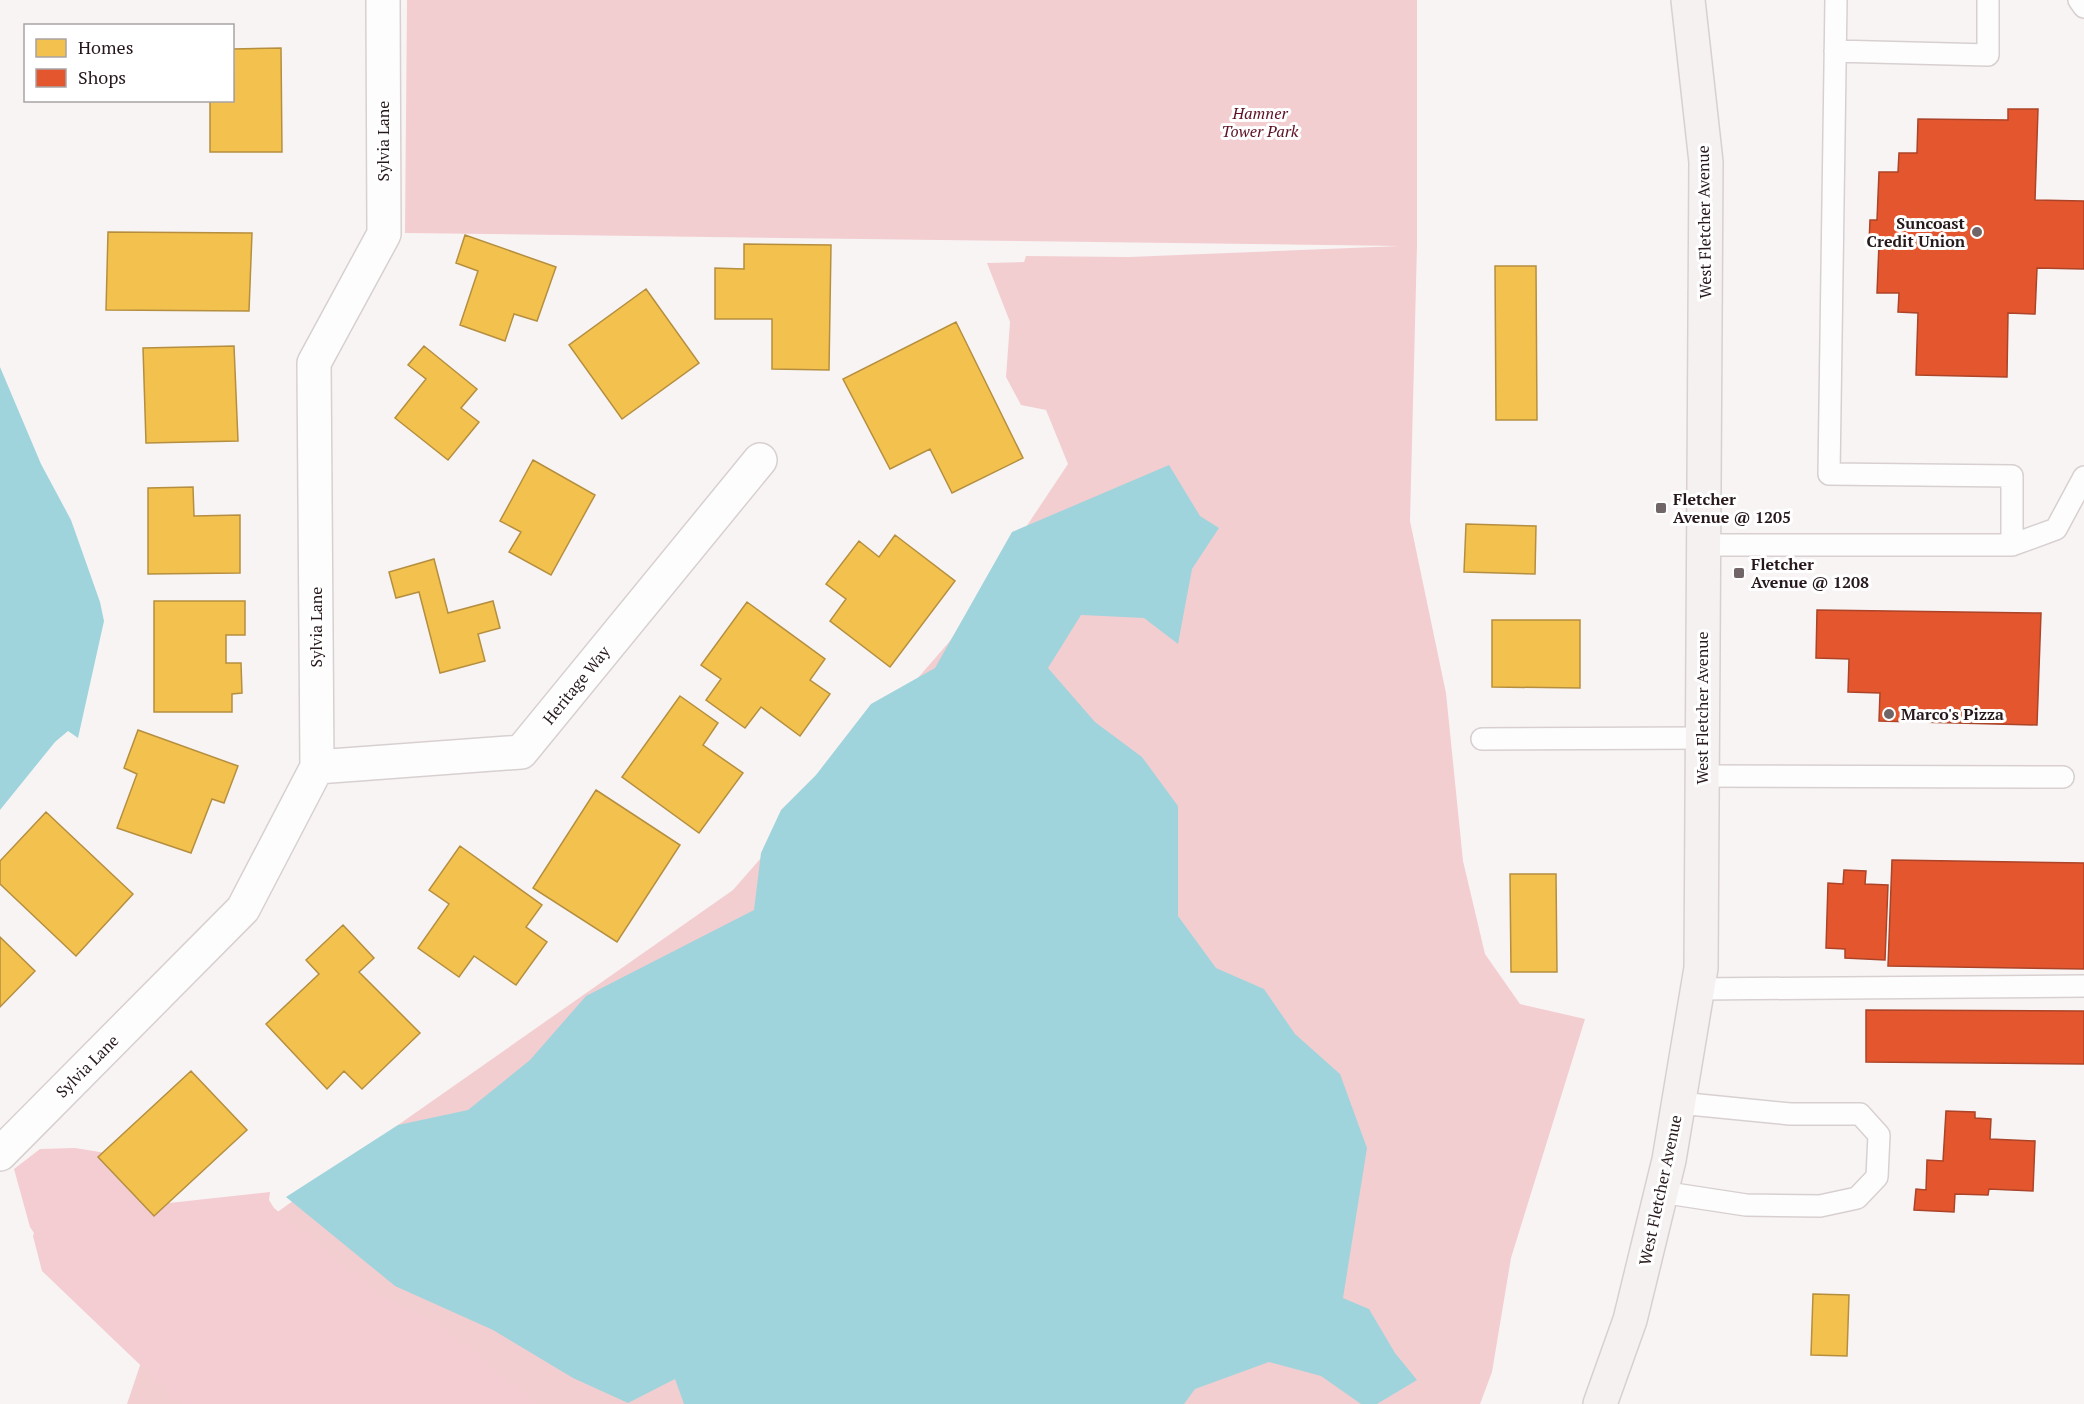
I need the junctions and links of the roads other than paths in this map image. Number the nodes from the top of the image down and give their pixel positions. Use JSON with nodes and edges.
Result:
{"nodes":[{"id":1,"x":383,"y":0,"type":"edge"},
{"id":2,"x":1688,"y":0,"type":"edge"},
{"id":3,"x":1836,"y":0,"type":"edge"},
{"id":4,"x":1988,"y":0,"type":"edge"},
{"id":5,"x":2079,"y":0,"type":"edge"},
{"id":6,"x":2084,"y":8,"type":"edge"},
{"id":7,"x":1835,"y":51,"type":"junction"},
{"id":8,"x":760,"y":460,"type":"dead end"},
{"id":9,"x":2084,"y":477,"type":"edge"},
{"id":10,"x":1703,"y":545,"type":"junction"},
{"id":11,"x":2012,"y":545,"type":"junction"},
{"id":12,"x":1702,"y":738,"type":"junction"},
{"id":13,"x":1482,"y":739,"type":"dead end"},
{"id":14,"x":317,"y":767,"type":"junction"},
{"id":15,"x":1702,"y":777,"type":"junction"},
{"id":16,"x":2063,"y":777,"type":"dead end"},
{"id":17,"x":2084,"y":986,"type":"edge"},
{"id":18,"x":1698,"y":989,"type":"junction"},
{"id":19,"x":1679,"y":1103,"type":"junction"},
{"id":20,"x":0,"y":1154,"type":"edge"},
{"id":21,"x":1661,"y":1192,"type":"junction"},
{"id":22,"x":1600,"y":1404,"type":"edge"}],
"edges":[{"from":1,"to":14,"type":"street","name":"Sylvia Lane"},
{"from":2,"to":10,"type":"main road","name":"West Fletcher Avenue"},
{"from":3,"to":7,"type":"lane"},
{"from":4,"to":7,"type":"lane"},
{"from":5,"to":6,"type":"lane"},
{"from":7,"to":11,"type":"lane"},
{"from":8,"to":14,"type":"street","name":"Heritage Way"},
{"from":9,"to":11,"type":"lane"},
{"from":10,"to":11,"type":"lane"},
{"from":10,"to":12,"type":"main road","name":"West Fletcher Avenue"},
{"from":12,"to":13,"type":"lane"},
{"from":12,"to":15,"type":"main road","name":"West Fletcher Avenue"},
{"from":14,"to":20,"type":"street","name":"Sylvia Lane"},
{"from":15,"to":16,"type":"lane"},
{"from":15,"to":18,"type":"main road","name":"West Fletcher Avenue"},
{"from":17,"to":18,"type":"lane"},
{"from":18,"to":19,"type":"main road","name":"West Fletcher Avenue"},
{"from":19,"to":21,"type":"main road","name":"West Fletcher Avenue"},
{"from":19,"to":21,"type":"lane"},
{"from":21,"to":22,"type":"main road","name":"West Fletcher Avenue"}]}
